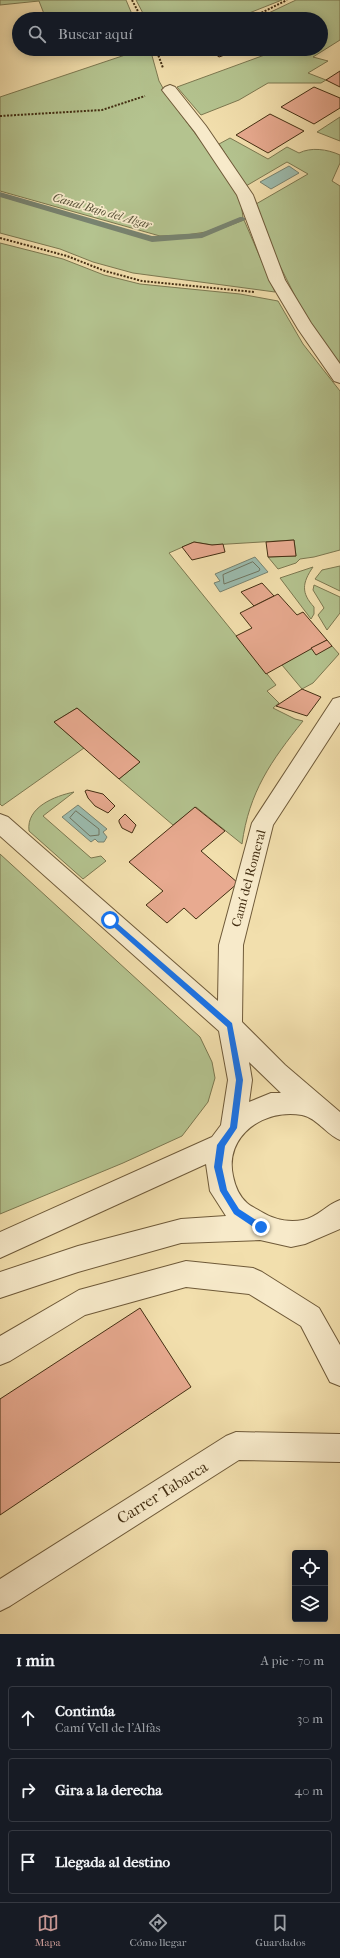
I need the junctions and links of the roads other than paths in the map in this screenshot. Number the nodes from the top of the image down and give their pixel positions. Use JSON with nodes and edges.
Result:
{"nodes":[{"id":1,"x":170,"y":90,"type":"road end"},
{"id":2,"x":340,"y":377,"type":"edge"},
{"id":3,"x":340,"y":705,"type":"edge"},
{"id":4,"x":0,"y":823,"type":"edge"},
{"id":5,"x":230,"y":1026,"type":"junction"},
{"id":6,"x":333,"y":1121,"type":"edge"},
{"id":7,"x":227,"y":1136,"type":"junction"},
{"id":8,"x":334,"y":1221,"type":"edge"},
{"id":9,"x":261,"y":1227,"type":"junction"},
{"id":10,"x":0,"y":1245,"type":"edge"},
{"id":11,"x":0,"y":1285,"type":"edge"},
{"id":12,"x":0,"y":1351,"type":"edge"},
{"id":13,"x":340,"y":1372,"type":"edge"},
{"id":14,"x":340,"y":1448,"type":"edge"},
{"id":15,"x":0,"y":1596,"type":"edge"}],
"edges":[{"from":1,"to":2,"type":"street"},
{"from":3,"to":5,"type":"street","name":"Camí del Romeral"},
{"from":4,"to":5,"type":"street"},
{"from":5,"to":6,"type":"street"},
{"from":5,"to":7,"type":"street","name":"Camí del Romeral"},
{"from":6,"to":7,"type":"street"},
{"from":7,"to":9,"type":"street","name":"Camí del Romeral"},
{"from":7,"to":10,"type":"street"},
{"from":8,"to":9,"type":"street"},
{"from":9,"to":11,"type":"street"},
{"from":12,"to":13,"type":"street"},
{"from":14,"to":15,"type":"street","name":"Carrer Tabarca"}]}
